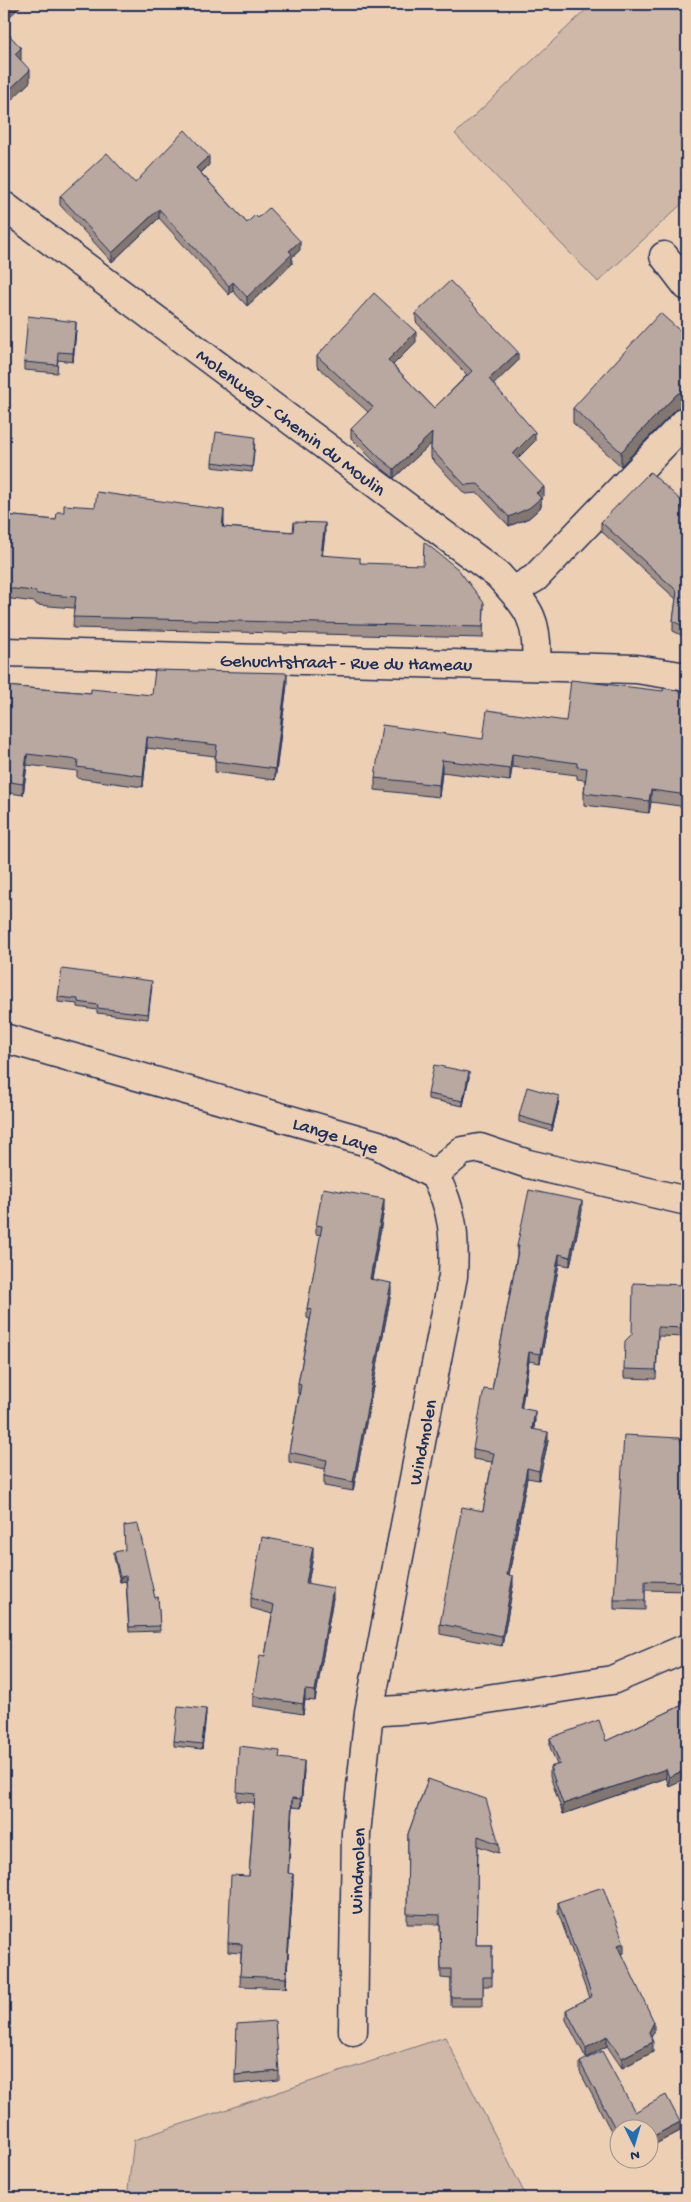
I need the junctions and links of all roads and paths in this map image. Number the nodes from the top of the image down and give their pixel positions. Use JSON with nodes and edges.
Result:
{"nodes":[{"id":1,"x":4,"y":206,"type":"edge"},
{"id":2,"x":664,"y":256,"type":"dead end"},
{"id":3,"x":687,"y":286,"type":"edge"},
{"id":4,"x":687,"y":420,"type":"edge"},
{"id":5,"x":513,"y":591,"type":"junction"},
{"id":6,"x":4,"y":652,"type":"edge"},
{"id":7,"x":536,"y":666,"type":"junction"},
{"id":8,"x":687,"y":677,"type":"edge"},
{"id":9,"x":4,"y":1038,"type":"edge"},
{"id":10,"x":434,"y":1175,"type":"junction"},
{"id":11,"x":687,"y":1202,"type":"edge"},
{"id":12,"x":687,"y":1648,"type":"edge"},
{"id":13,"x":369,"y":1712,"type":"junction"},
{"id":14,"x":353,"y":2032,"type":"dead end"}],
"edges":[{"from":1,"to":5,"type":"street","name":"Molenweg - Chemin du Moulin"},
{"from":2,"to":3,"type":"street"},
{"from":4,"to":5,"type":"street"},
{"from":5,"to":7,"type":"street","name":"Molenweg - Chemin du Moulin"},
{"from":6,"to":7,"type":"street","name":"Gehuchtstraat - Rue du Hameau"},
{"from":7,"to":8,"type":"street","name":"Gehuchtstraat - Rue du Hameau"},
{"from":9,"to":10,"type":"street","name":"Lange Laye"},
{"from":10,"to":11,"type":"street"},
{"from":10,"to":13,"type":"street","name":"Windmolen"},
{"from":12,"to":13,"type":"street"},
{"from":13,"to":14,"type":"street","name":"Windmolen"}]}
